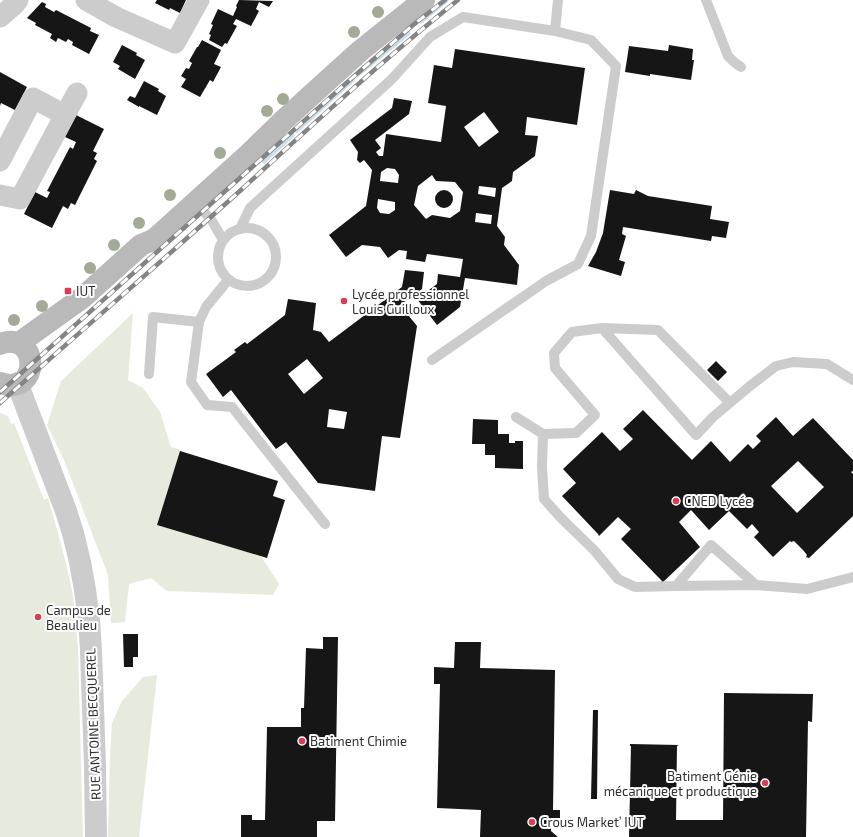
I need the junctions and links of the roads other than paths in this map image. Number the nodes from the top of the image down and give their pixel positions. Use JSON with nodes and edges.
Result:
{"nodes":[{"id":1,"x":18,"y":0,"type":"edge"},
{"id":2,"x":86,"y":0,"type":"edge"},
{"id":3,"x":199,"y":0,"type":"edge"},
{"id":4,"x":424,"y":0,"type":"edge"},
{"id":5,"x":558,"y":0,"type":"edge"},
{"id":6,"x":706,"y":0,"type":"edge"},
{"id":7,"x":0,"y":17,"type":"edge"},
{"id":8,"x":555,"y":31,"type":"junction"},
{"id":9,"x":741,"y":67,"type":"dead end"},
{"id":10,"x":77,"y":94,"type":"dead end"},
{"id":11,"x":65,"y":114,"type":"junction"},
{"id":12,"x":285,"y":119,"type":"junction"},
{"id":13,"x":0,"y":161,"type":"edge"},
{"id":14,"x":0,"y":195,"type":"edge"},
{"id":15,"x":196,"y":202,"type":"junction"},
{"id":16,"x":240,"y":229,"type":"junction"},
{"id":17,"x":223,"y":240,"type":"junction"},
{"id":18,"x":141,"y":245,"type":"junction"},
{"id":19,"x":228,"y":280,"type":"junction"},
{"id":20,"x":199,"y":322,"type":"junction"},
{"id":21,"x":602,"y":328,"type":"junction"},
{"id":22,"x":17,"y":349,"type":"edge"},
{"id":23,"x":432,"y":360,"type":"dead end"},
{"id":24,"x":149,"y":374,"type":"dead end"},
{"id":25,"x":853,"y":380,"type":"edge"},
{"id":26,"x":9,"y":383,"type":"edge"},
{"id":27,"x":730,"y":403,"type":"junction"},
{"id":28,"x":516,"y":417,"type":"dead end"},
{"id":29,"x":543,"y":434,"type":"junction"},
{"id":30,"x":325,"y":524,"type":"dead end"},
{"id":31,"x":853,"y":577,"type":"edge"},
{"id":32,"x":756,"y":585,"type":"junction"},
{"id":33,"x":676,"y":586,"type":"junction"},
{"id":34,"x":96,"y":837,"type":"edge"}],
"edges":[{"from":1,"to":7,"type":"street"},
{"from":2,"to":3,"type":"street"},
{"from":4,"to":12,"type":"main road"},
{"from":5,"to":8,"type":"lane"},
{"from":6,"to":9,"type":"lane"},
{"from":8,"to":16,"type":"lane"},
{"from":8,"to":23,"type":"lane"},
{"from":10,"to":11,"type":"street"},
{"from":11,"to":13,"type":"street"},
{"from":11,"to":14,"type":"street"},
{"from":12,"to":15,"type":"main road"},
{"from":12,"to":18,"type":"main road"},
{"from":15,"to":17,"type":"lane"},
{"from":15,"to":18,"type":"main road"},
{"from":16,"to":17,"type":"lane"},
{"from":16,"to":19,"type":"lane"},
{"from":17,"to":19,"type":"lane"},
{"from":18,"to":22,"type":"main road"},
{"from":19,"to":20,"type":"lane"},
{"from":20,"to":24,"type":"lane"},
{"from":20,"to":30,"type":"lane"},
{"from":21,"to":27,"type":"lane"},
{"from":21,"to":27,"type":"lane"},
{"from":21,"to":29,"type":"lane"},
{"from":22,"to":26,"type":"main road"},
{"from":25,"to":27,"type":"lane"},
{"from":26,"to":34,"type":"street","name":"RUE ANTOINE BECQUEREL"},
{"from":28,"to":29,"type":"lane"},
{"from":29,"to":33,"type":"lane"},
{"from":31,"to":32,"type":"lane"},
{"from":32,"to":33,"type":"lane"},
{"from":32,"to":33,"type":"lane"}]}
